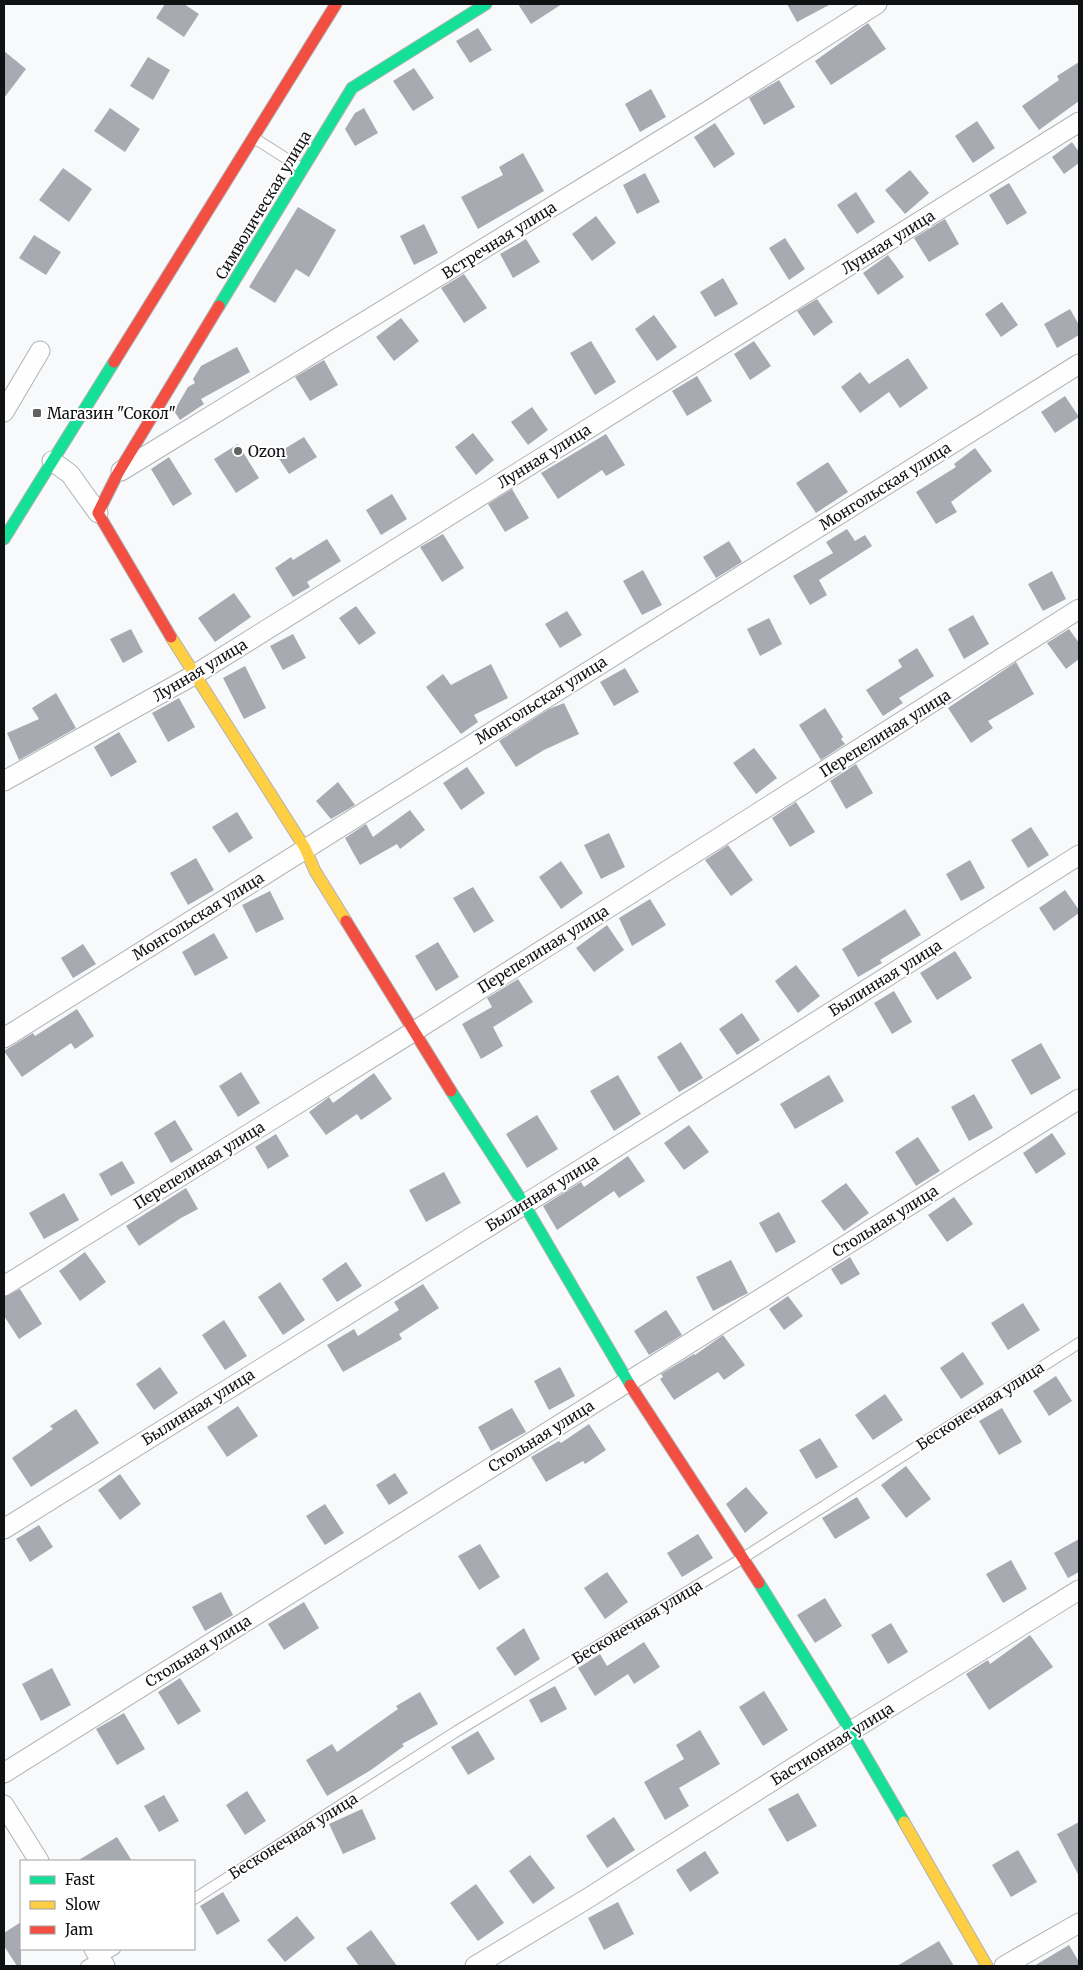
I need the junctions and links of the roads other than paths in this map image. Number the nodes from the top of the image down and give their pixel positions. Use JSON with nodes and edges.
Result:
{"nodes":[{"id":1,"x":336,"y":4,"type":"edge"},
{"id":2,"x":486,"y":4,"type":"edge"},
{"id":3,"x":877,"y":4,"type":"edge"},
{"id":4,"x":1079,"y":122,"type":"edge"},
{"id":5,"x":253,"y":138,"type":"junction"},
{"id":6,"x":303,"y":169,"type":"junction"},
{"id":7,"x":40,"y":351,"type":"dead end"},
{"id":8,"x":1079,"y":364,"type":"edge"},
{"id":9,"x":4,"y":412,"type":"edge"},
{"id":10,"x":52,"y":461,"type":"junction"},
{"id":11,"x":118,"y":473,"type":"junction"},
{"id":12,"x":98,"y":513,"type":"junction"},
{"id":13,"x":4,"y":538,"type":"edge"},
{"id":14,"x":1079,"y":609,"type":"edge"},
{"id":15,"x":194,"y":675,"type":"junction"},
{"id":16,"x":4,"y":781,"type":"edge"},
{"id":17,"x":305,"y":848,"type":"junction"},
{"id":18,"x":1079,"y":855,"type":"edge"},
{"id":19,"x":413,"y":1032,"type":"junction"},
{"id":20,"x":4,"y":1038,"type":"edge"},
{"id":21,"x":1079,"y":1099,"type":"edge"},
{"id":22,"x":524,"y":1204,"type":"junction"},
{"id":23,"x":4,"y":1286,"type":"edge"},
{"id":24,"x":1079,"y":1343,"type":"edge"},
{"id":25,"x":628,"y":1382,"type":"junction"},
{"id":26,"x":4,"y":1529,"type":"edge"},
{"id":27,"x":743,"y":1558,"type":"junction"},
{"id":28,"x":1079,"y":1590,"type":"edge"},
{"id":29,"x":851,"y":1732,"type":"junction"},
{"id":30,"x":4,"y":1773,"type":"edge"},
{"id":31,"x":4,"y":1805,"type":"edge"},
{"id":32,"x":38,"y":1860,"type":"edge"},
{"id":33,"x":195,"y":1898,"type":"edge"},
{"id":34,"x":1079,"y":1923,"type":"edge"},
{"id":35,"x":476,"y":1966,"type":"edge"},
{"id":36,"x":987,"y":1966,"type":"edge"},
{"id":37,"x":1004,"y":1966,"type":"edge"}],
"edges":[{"from":1,"to":5,"type":"street"},
{"from":2,"to":6,"type":"street","name":"Символическая улица"},
{"from":3,"to":11,"type":"street","name":"Встречная улица"},
{"from":4,"to":15,"type":"street","name":"Лунная улица"},
{"from":5,"to":6,"type":"lane"},
{"from":5,"to":10,"type":"street"},
{"from":6,"to":11,"type":"street","name":"Символическая улица"},
{"from":7,"to":9,"type":"street"},
{"from":8,"to":17,"type":"street","name":"Монгольская улица"},
{"from":10,"to":12,"type":"street"},
{"from":10,"to":13,"type":"street"},
{"from":11,"to":12,"type":"street","name":"Символическая улица"},
{"from":12,"to":15,"type":"street"},
{"from":14,"to":19,"type":"street","name":"Перепелиная улица"},
{"from":15,"to":16,"type":"street","name":"Лунная улица"},
{"from":15,"to":17,"type":"street"},
{"from":17,"to":19,"type":"street"},
{"from":17,"to":20,"type":"street","name":"Монгольская улица"},
{"from":18,"to":22,"type":"street","name":"Былинная улица"},
{"from":19,"to":22,"type":"street"},
{"from":19,"to":23,"type":"street","name":"Перепелиная улица"},
{"from":21,"to":25,"type":"street","name":"Стольная улица"},
{"from":22,"to":25,"type":"street"},
{"from":22,"to":26,"type":"street","name":"Былинная улица"},
{"from":24,"to":27,"type":"lane","name":"Бесконечная улица"},
{"from":25,"to":27,"type":"street"},
{"from":25,"to":30,"type":"street","name":"Стольная улица"},
{"from":27,"to":29,"type":"street"},
{"from":27,"to":33,"type":"lane","name":"Бесконечная улица"},
{"from":28,"to":29,"type":"street","name":"Бастионная улица"},
{"from":29,"to":35,"type":"street","name":"Бастионная улица"},
{"from":29,"to":36,"type":"street"},
{"from":31,"to":32,"type":"street"},
{"from":34,"to":37,"type":"street"}]}
